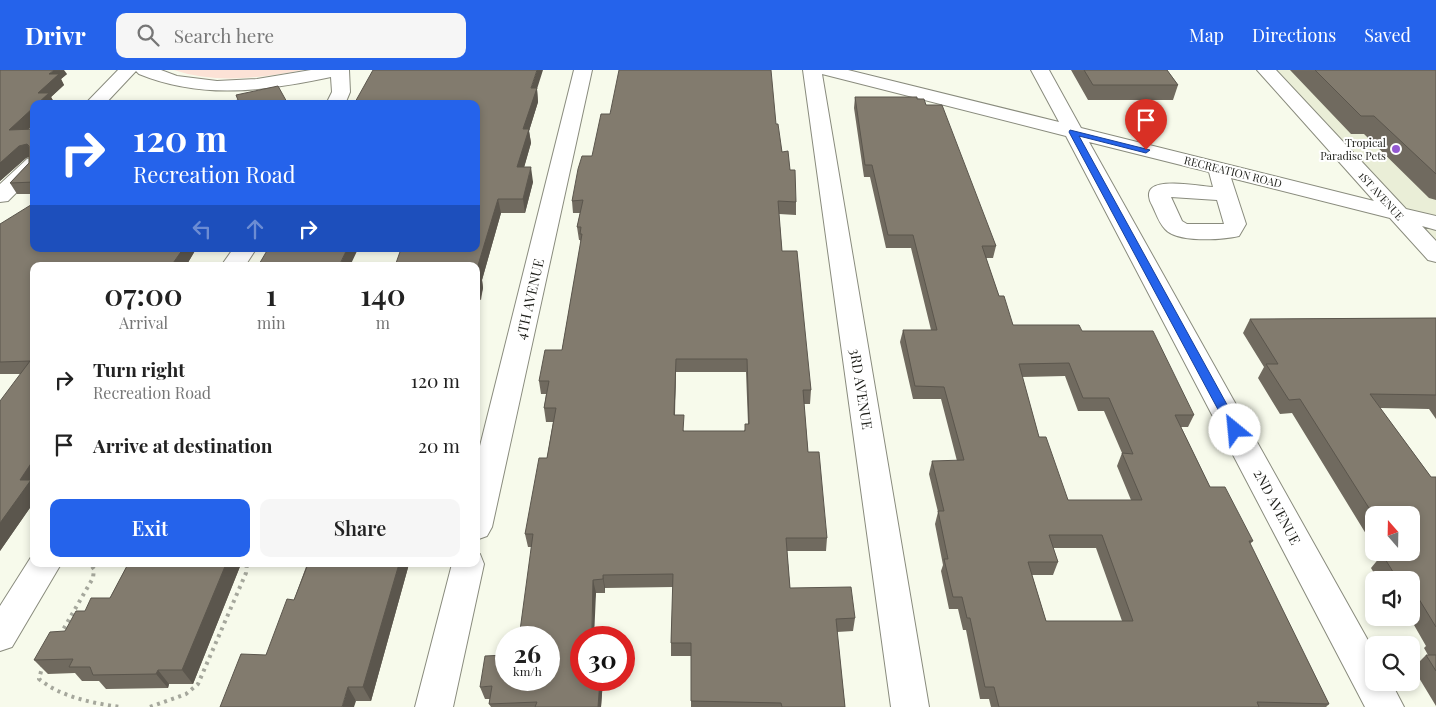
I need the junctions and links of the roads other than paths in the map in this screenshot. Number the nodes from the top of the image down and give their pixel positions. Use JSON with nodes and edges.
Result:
{"nodes":[{"id":1,"x":128,"y":70,"type":"edge"},
{"id":2,"x":145,"y":70,"type":"edge"},
{"id":3,"x":338,"y":70,"type":"edge"},
{"id":4,"x":584,"y":70,"type":"edge"},
{"id":5,"x":812,"y":70,"type":"edge"},
{"id":6,"x":826,"y":70,"type":"edge"},
{"id":7,"x":1040,"y":70,"type":"edge"},
{"id":8,"x":1266,"y":70,"type":"edge"},
{"id":9,"x":98,"y":100,"type":"edge"},
{"id":10,"x":337,"y":100,"type":"edge"},
{"id":11,"x":1073,"y":132,"type":"junction"},
{"id":12,"x":30,"y":167,"type":"edge"},
{"id":13,"x":1218,"y":169,"type":"junction"},
{"id":14,"x":1225,"y":194,"type":"dead end"},
{"id":15,"x":0,"y":196,"type":"edge"},
{"id":16,"x":1398,"y":214,"type":"junction"},
{"id":17,"x":1436,"y":223,"type":"edge"},
{"id":18,"x":1436,"y":255,"type":"edge"},
{"id":19,"x":480,"y":510,"type":"edge"},
{"id":20,"x":43,"y":567,"type":"edge"},
{"id":21,"x":467,"y":567,"type":"edge"},
{"id":22,"x":0,"y":636,"type":"edge"},
{"id":23,"x":434,"y":707,"type":"edge"},
{"id":24,"x":910,"y":707,"type":"edge"},
{"id":25,"x":1385,"y":707,"type":"edge"}],
"edges":[{"from":1,"to":9,"type":"street"},
{"from":2,"to":3,"type":"street"},
{"from":3,"to":10,"type":"street"},
{"from":4,"to":19,"type":"street","name":"4TH AVENUE"},
{"from":5,"to":24,"type":"street","name":"3RD AVENUE"},
{"from":6,"to":11,"type":"street","name":"RECREATION ROAD"},
{"from":7,"to":11,"type":"street","name":"2ND AVENUE"},
{"from":8,"to":16,"type":"street","name":"1ST AVENUE"},
{"from":11,"to":13,"type":"street","name":"RECREATION ROAD"},
{"from":11,"to":25,"type":"street","name":"2ND AVENUE"},
{"from":12,"to":15,"type":"street"},
{"from":13,"to":14,"type":"street"},
{"from":13,"to":16,"type":"street","name":"RECREATION ROAD"},
{"from":16,"to":17,"type":"street","name":"RECREATION ROAD"},
{"from":16,"to":18,"type":"street","name":"1ST AVENUE"},
{"from":20,"to":22,"type":"street"},
{"from":21,"to":23,"type":"street"}]}
